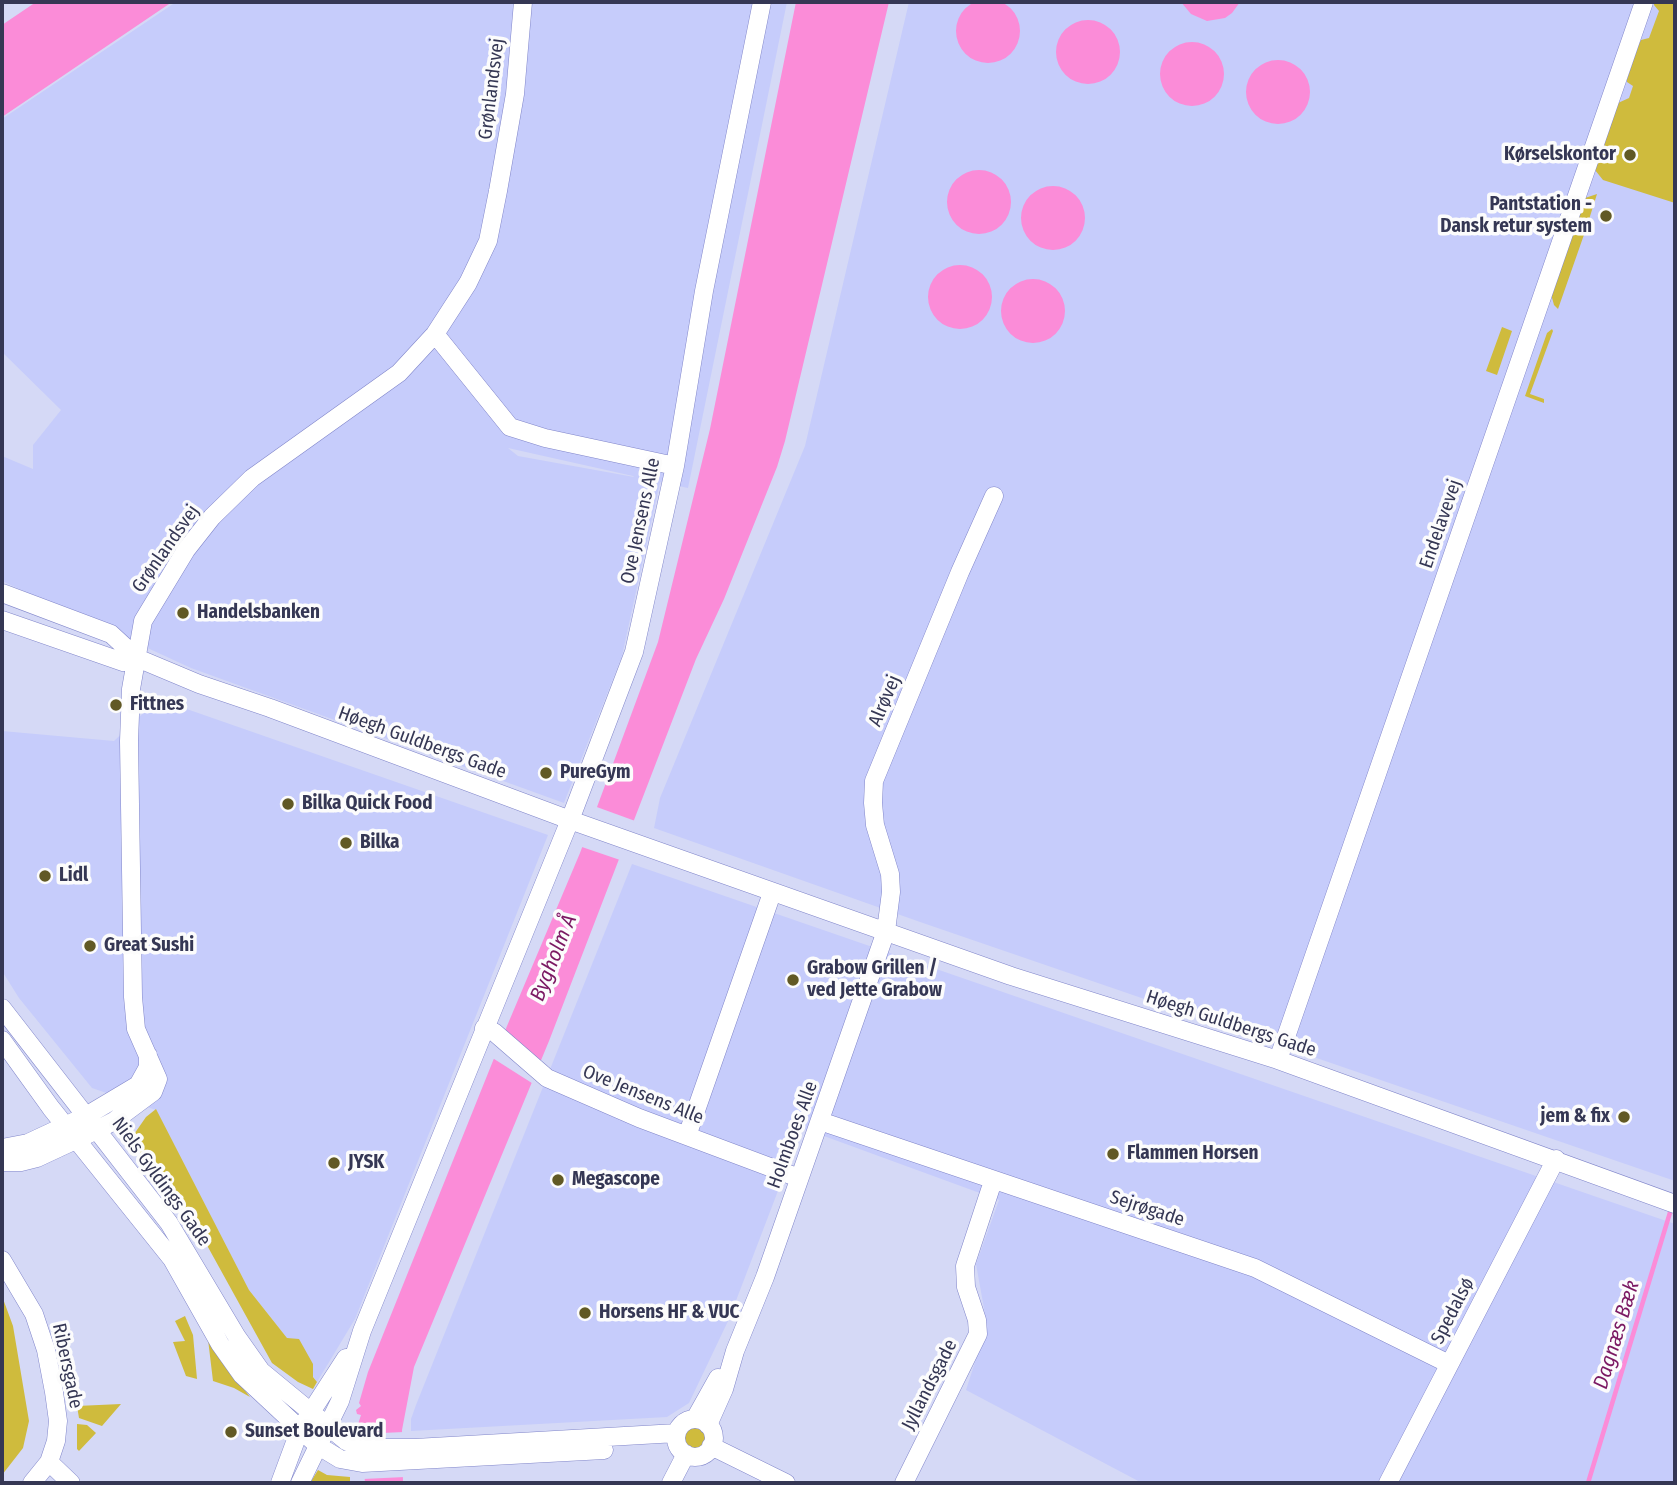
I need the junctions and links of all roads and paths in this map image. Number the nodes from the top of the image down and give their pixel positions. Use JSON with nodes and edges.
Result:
{"nodes":[{"id":1,"x":523,"y":2,"type":"edge"},
{"id":2,"x":762,"y":2,"type":"edge"},
{"id":3,"x":1644,"y":2,"type":"edge"},
{"id":4,"x":435,"y":334,"type":"junction"},
{"id":5,"x":675,"y":466,"type":"junction"},
{"id":6,"x":994,"y":496,"type":"dead end"},
{"id":7,"x":2,"y":593,"type":"edge"},
{"id":8,"x":2,"y":620,"type":"edge"},
{"id":9,"x":137,"y":658,"type":"junction"},
{"id":10,"x":570,"y":820,"type":"junction"},
{"id":11,"x":772,"y":893,"type":"junction"},
{"id":12,"x":886,"y":931,"type":"junction"},
{"id":13,"x":2,"y":1008,"type":"edge"},
{"id":14,"x":490,"y":1032,"type":"junction"},
{"id":15,"x":2,"y":1040,"type":"edge"},
{"id":16,"x":1278,"y":1060,"type":"junction"},
{"id":17,"x":820,"y":1121,"type":"junction"},
{"id":18,"x":81,"y":1128,"type":"junction"},
{"id":19,"x":687,"y":1136,"type":"junction"},
{"id":20,"x":2,"y":1148,"type":"edge"},
{"id":21,"x":1556,"y":1159,"type":"junction"},
{"id":22,"x":2,"y":1162,"type":"edge"},
{"id":23,"x":799,"y":1178,"type":"junction"},
{"id":24,"x":993,"y":1181,"type":"junction"},
{"id":25,"x":1675,"y":1204,"type":"edge"},
{"id":26,"x":2,"y":1260,"type":"edge"},
{"id":27,"x":362,"y":1331,"type":"junction"},
{"id":28,"x":1449,"y":1364,"type":"junction"},
{"id":29,"x":311,"y":1411,"type":"junction"},
{"id":30,"x":702,"y":1422,"type":"junction"},
{"id":31,"x":329,"y":1425,"type":"junction"},
{"id":32,"x":300,"y":1429,"type":"junction"},
{"id":33,"x":680,"y":1444,"type":"junction"},
{"id":34,"x":317,"y":1445,"type":"junction"},
{"id":35,"x":711,"y":1446,"type":"junction"},
{"id":36,"x":361,"y":1455,"type":"junction"},
{"id":37,"x":49,"y":1462,"type":"junction"},
{"id":38,"x":32,"y":1483,"type":"edge"},
{"id":39,"x":71,"y":1483,"type":"edge"},
{"id":40,"x":281,"y":1483,"type":"edge"},
{"id":41,"x":300,"y":1483,"type":"edge"},
{"id":42,"x":671,"y":1483,"type":"edge"},
{"id":43,"x":786,"y":1483,"type":"edge"},
{"id":44,"x":904,"y":1483,"type":"edge"},
{"id":45,"x":1388,"y":1483,"type":"edge"}],
"edges":[{"from":1,"to":4,"type":"street","name":"Grønlandsvej"},
{"from":2,"to":5,"type":"street","name":"Ove Jensens Alle"},
{"from":3,"to":16,"type":"street","name":"Endelavevej"},
{"from":4,"to":5,"type":"street"},
{"from":4,"to":9,"type":"street","name":"Grønlandsvej"},
{"from":5,"to":10,"type":"street","name":"Ove Jensens Alle"},
{"from":6,"to":12,"type":"street","name":"Alrøvej"},
{"from":7,"to":9,"type":"street","name":"Høegh Guldbergs Gade"},
{"from":8,"to":9,"type":"street","name":"Høegh Guldbergs Gade"},
{"from":9,"to":10,"type":"street","name":"Høegh Guldbergs Gade"},
{"from":9,"to":18,"type":"street","name":"Grønlandsvej"},
{"from":10,"to":11,"type":"street","name":"Høegh Guldbergs Gade"},
{"from":10,"to":14,"type":"street","name":"Ove Jensens Alle"},
{"from":11,"to":12,"type":"street","name":"Høegh Guldbergs Gade"},
{"from":11,"to":19,"type":"street"},
{"from":12,"to":16,"type":"street","name":"Høegh Guldbergs Gade"},
{"from":12,"to":17,"type":"street","name":"Holmboes Alle"},
{"from":13,"to":18,"type":"street","name":"Niels Gyldings Gade"},
{"from":14,"to":19,"type":"street","name":"Ove Jensens Alle"},
{"from":14,"to":27,"type":"street","name":"Ove Jensens Alle"},
{"from":15,"to":18,"type":"street","name":"Niels Gyldings Gade"},
{"from":16,"to":21,"type":"street","name":"Høegh Guldbergs Gade"},
{"from":17,"to":23,"type":"street","name":"Holmboes Alle"},
{"from":17,"to":24,"type":"street","name":"Sejrøgade"},
{"from":18,"to":20,"type":"street"},
{"from":18,"to":22,"type":"street"},
{"from":18,"to":29,"type":"street","name":"Niels Gyldings Gade"},
{"from":18,"to":32,"type":"street","name":"Niels Gyldings Gade"},
{"from":19,"to":23,"type":"street","name":"Ove Jensens Alle"},
{"from":21,"to":25,"type":"street","name":"Høegh Guldbergs Gade"},
{"from":21,"to":28,"type":"street","name":"Spedalsø"},
{"from":23,"to":30,"type":"street","name":"Holmboes Alle"},
{"from":24,"to":28,"type":"street","name":"Sejrøgade"},
{"from":24,"to":44,"type":"street","name":"Jyllandsgade"},
{"from":26,"to":37,"type":"street","name":"Ribersgade"},
{"from":27,"to":29,"type":"street","name":"Ove Jensens Alle"},
{"from":27,"to":31,"type":"street","name":"Ove Jensens Alle"},
{"from":28,"to":45,"type":"street","name":"Spedalsø"},
{"from":29,"to":31,"type":"street","name":"Niels Gyldings Gade"},
{"from":29,"to":32,"type":"street"},
{"from":30,"to":33,"type":"street"},
{"from":30,"to":35,"type":"street"},
{"from":31,"to":34,"type":"street"},
{"from":31,"to":36,"type":"street"},
{"from":32,"to":34,"type":"street","name":"Niels Gyldings Gade"},
{"from":32,"to":40,"type":"street"},
{"from":33,"to":35,"type":"street"},
{"from":33,"to":36,"type":"street"},
{"from":33,"to":42,"type":"street"},
{"from":34,"to":36,"type":"street"},
{"from":34,"to":41,"type":"street"},
{"from":35,"to":43,"type":"street"},
{"from":37,"to":38,"type":"street","name":"Ribersgade"},
{"from":37,"to":39,"type":"street"}]}
